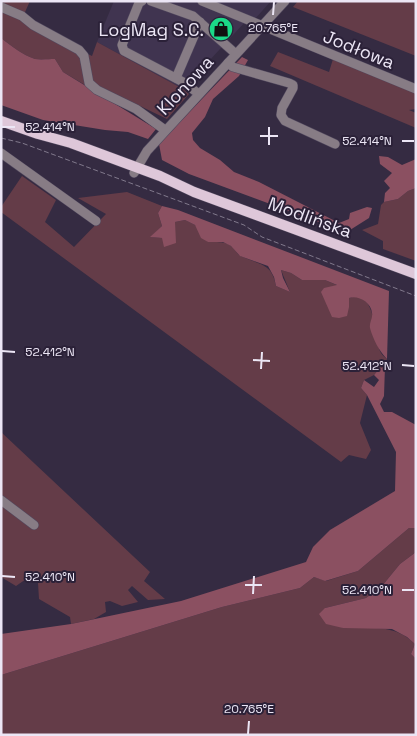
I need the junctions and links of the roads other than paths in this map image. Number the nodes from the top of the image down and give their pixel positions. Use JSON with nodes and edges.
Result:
{"nodes":[{"id":1,"x":142,"y":1,"type":"edge"},
{"id":2,"x":152,"y":1,"type":"edge"},
{"id":3,"x":202,"y":1,"type":"edge"},
{"id":4,"x":285,"y":1,"type":"edge"},
{"id":5,"x":1,"y":7,"type":"edge"},
{"id":6,"x":200,"y":22,"type":"junction"},
{"id":7,"x":261,"y":27,"type":"junction"},
{"id":8,"x":236,"y":54,"type":"junction"},
{"id":9,"x":228,"y":63,"type":"junction"},
{"id":10,"x":176,"y":78,"type":"junction"},
{"id":11,"x":416,"y":89,"type":"edge"},
{"id":12,"x":199,"y":94,"type":"junction"},
{"id":13,"x":2,"y":122,"type":"edge"},
{"id":14,"x":166,"y":130,"type":"junction"},
{"id":15,"x":335,"y":144,"type":"dead end"},
{"id":16,"x":1,"y":153,"type":"edge"},
{"id":17,"x":136,"y":170,"type":"junction"},
{"id":18,"x":96,"y":221,"type":"dead end"},
{"id":19,"x":416,"y":274,"type":"edge"},
{"id":20,"x":1,"y":500,"type":"edge"},
{"id":21,"x":34,"y":525,"type":"dead end"}],
"edges":[{"from":1,"to":10,"type":"street"},
{"from":2,"to":6,"type":"street"},
{"from":3,"to":7,"type":"street","name":"Jodłowa"},
{"from":4,"to":7,"type":"street","name":"Klonowa"},
{"from":5,"to":14,"type":"street"},
{"from":6,"to":8,"type":"street"},
{"from":6,"to":10,"type":"street"},
{"from":7,"to":8,"type":"street","name":"Klonowa"},
{"from":7,"to":11,"type":"street","name":"Jodłowa"},
{"from":8,"to":9,"type":"street","name":"Klonowa"},
{"from":9,"to":12,"type":"street","name":"Klonowa"},
{"from":9,"to":15,"type":"street"},
{"from":10,"to":12,"type":"street"},
{"from":12,"to":14,"type":"street","name":"Klonowa"},
{"from":13,"to":17,"type":"main road","name":"Modlińska"},
{"from":14,"to":17,"type":"street","name":"Klonowa"},
{"from":16,"to":18,"type":"street"},
{"from":17,"to":19,"type":"main road","name":"Modlińska"},
{"from":20,"to":21,"type":"street"}]}
